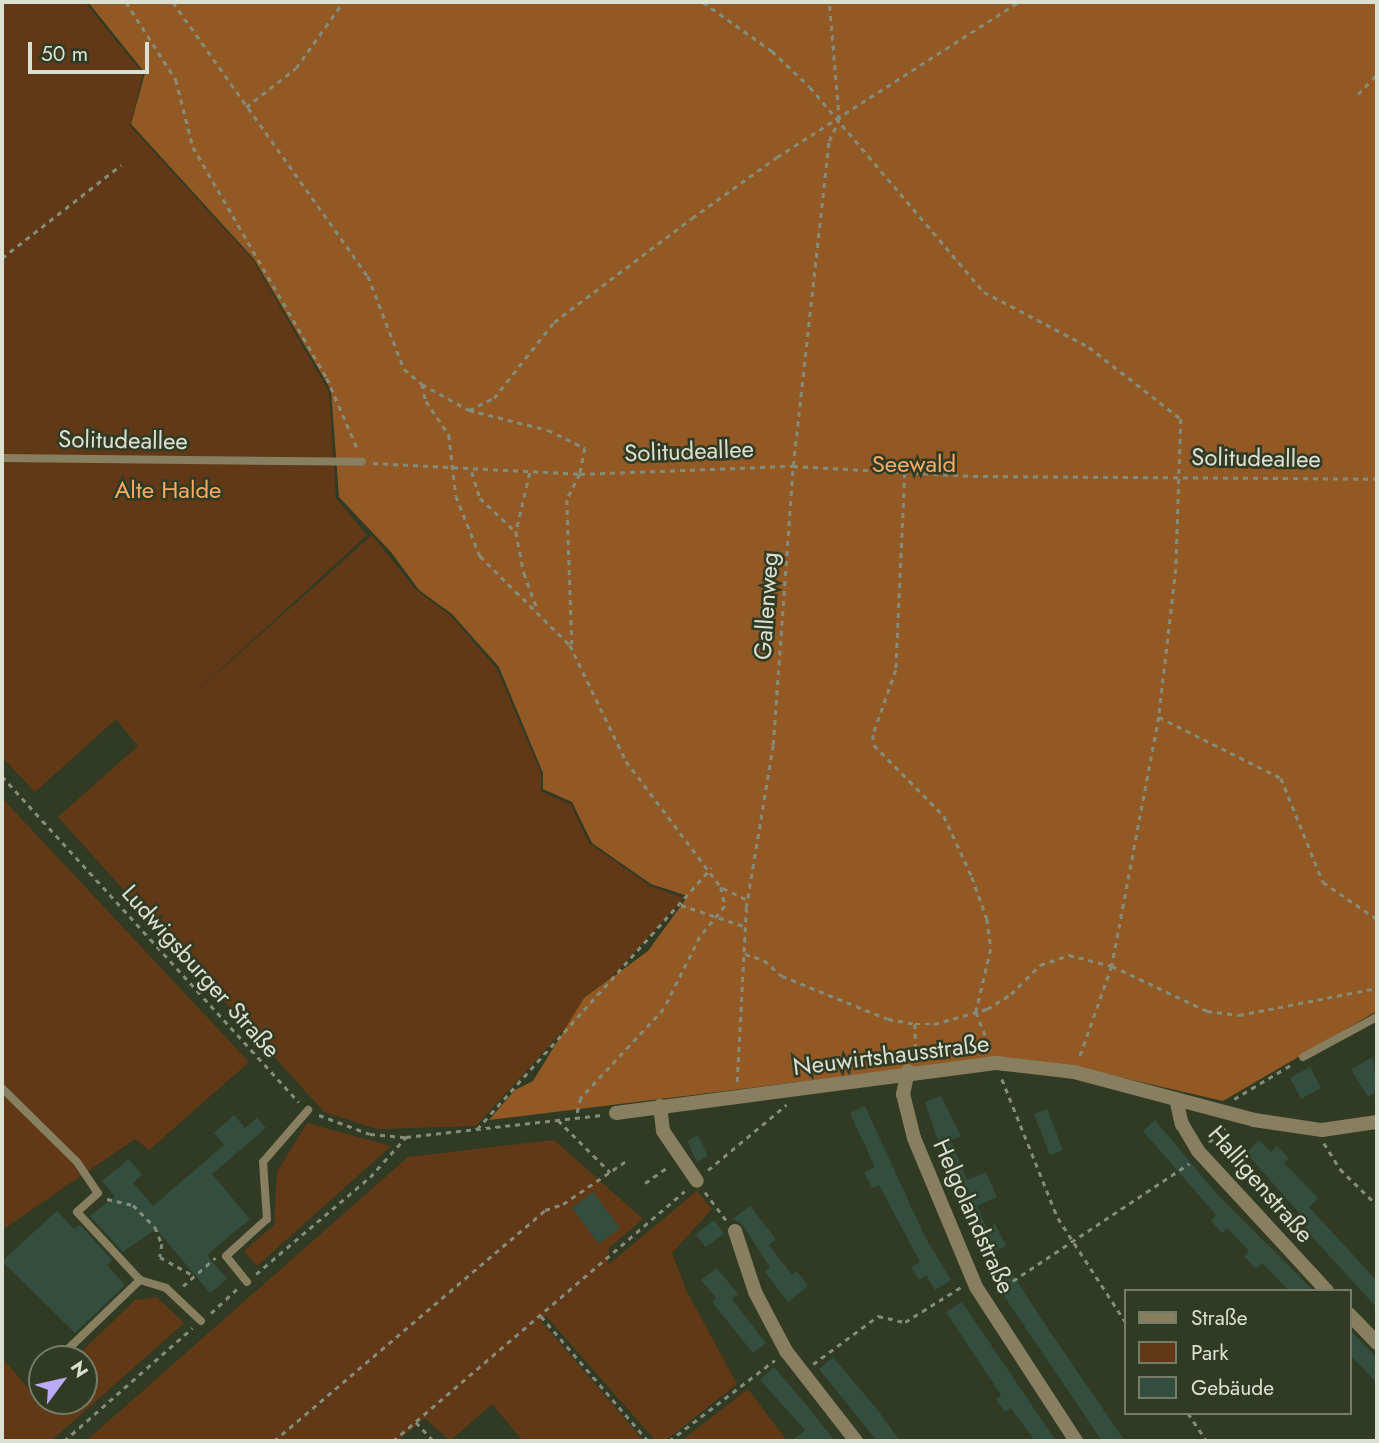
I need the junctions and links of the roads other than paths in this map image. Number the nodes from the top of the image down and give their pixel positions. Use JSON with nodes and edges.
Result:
{"nodes":[{"id":1,"x":2,"y":458,"type":"edge"},
{"id":2,"x":362,"y":462,"type":"road end"},
{"id":3,"x":1377,"y":1017,"type":"edge"},
{"id":4,"x":1303,"y":1057,"type":"dead end"},
{"id":5,"x":912,"y":1071,"type":"junction"},
{"id":6,"x":2,"y":1088,"type":"edge"},
{"id":7,"x":1176,"y":1099,"type":"junction"},
{"id":8,"x":660,"y":1106,"type":"junction"},
{"id":9,"x":307,"y":1110,"type":"road end"},
{"id":10,"x":615,"y":1113,"type":"road end"},
{"id":11,"x":1377,"y":1122,"type":"edge"},
{"id":12,"x":696,"y":1181,"type":"road end"},
{"id":13,"x":735,"y":1231,"type":"road end"},
{"id":14,"x":140,"y":1280,"type":"junction"},
{"id":15,"x":247,"y":1282,"type":"road end"},
{"id":16,"x":1325,"y":1289,"type":"edge"},
{"id":17,"x":1351,"y":1316,"type":"edge"},
{"id":18,"x":201,"y":1321,"type":"road end"},
{"id":19,"x":1377,"y":1343,"type":"edge"},
{"id":20,"x":72,"y":1345,"type":"edge"},
{"id":21,"x":856,"y":1441,"type":"edge"},
{"id":22,"x":1076,"y":1441,"type":"edge"}],
"edges":[{"from":1,"to":2,"type":"lane","name":"Solitudeallee"},
{"from":3,"to":4,"type":"lane"},
{"from":5,"to":7,"type":"street","name":"Neuwirtshausstraße"},
{"from":5,"to":8,"type":"street","name":"Neuwirtshausstraße"},
{"from":5,"to":22,"type":"street","name":"Helgolandstraße"},
{"from":6,"to":14,"type":"lane"},
{"from":7,"to":11,"type":"street","name":"Neuwirtshausstraße"},
{"from":7,"to":16,"type":"street","name":"Halligenstraße"},
{"from":8,"to":10,"type":"street","name":"Neuwirtshausstraße"},
{"from":8,"to":12,"type":"street"},
{"from":9,"to":15,"type":"lane"},
{"from":13,"to":21,"type":"street"},
{"from":14,"to":18,"type":"lane"},
{"from":14,"to":20,"type":"lane"},
{"from":17,"to":19,"type":"street"}]}
